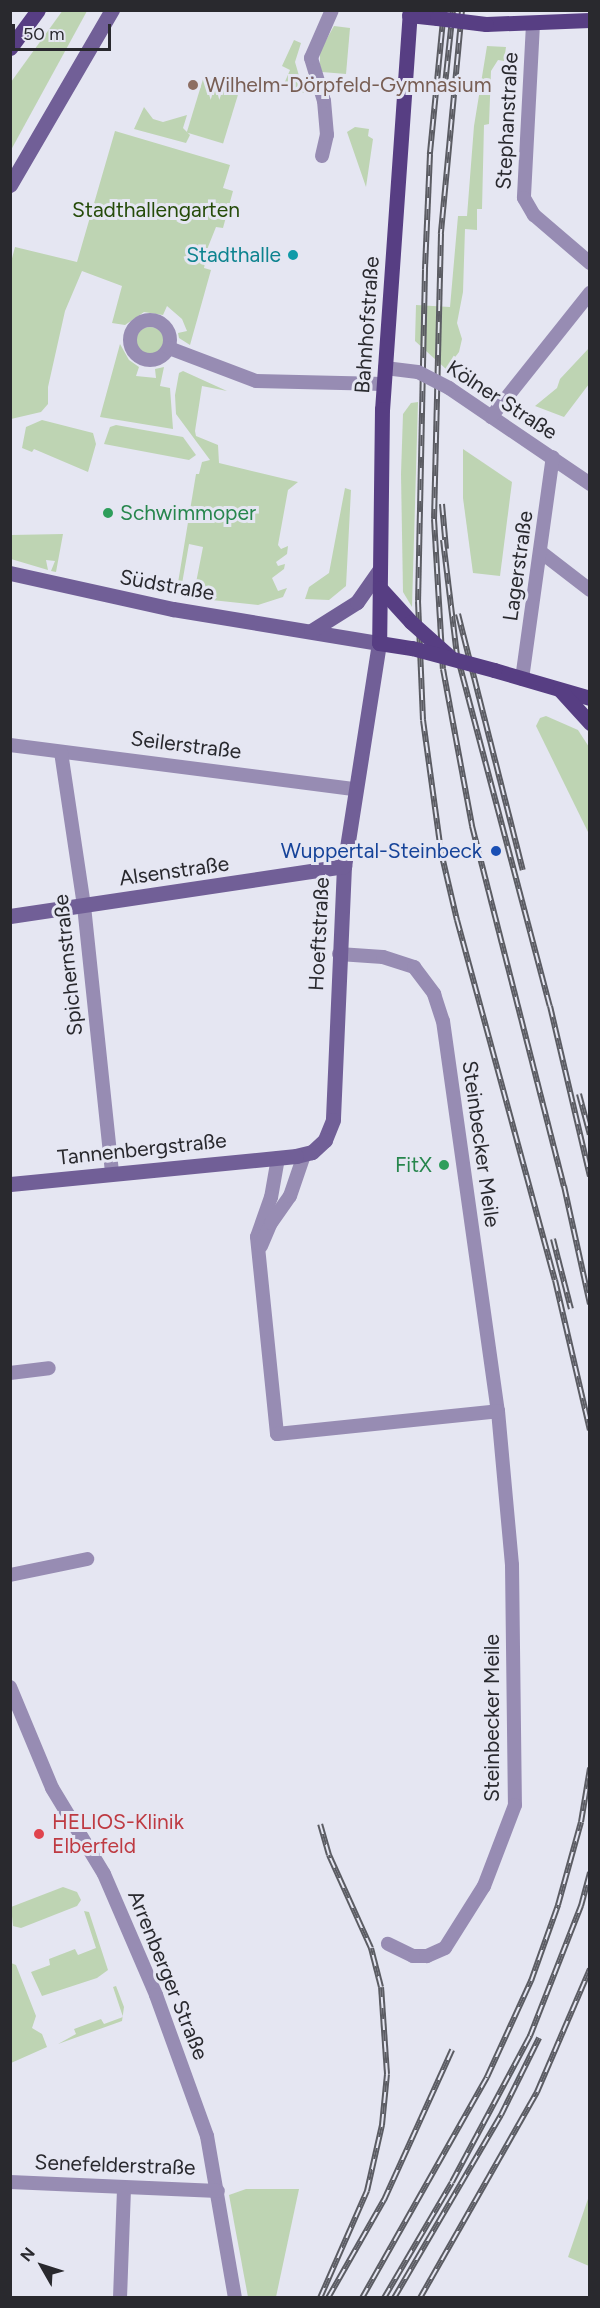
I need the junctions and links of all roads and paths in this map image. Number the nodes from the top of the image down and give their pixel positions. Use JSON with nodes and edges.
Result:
{"nodes":[{"id":1,"x":38,"y":10,"type":"edge"},
{"id":2,"x":112,"y":10,"type":"edge"},
{"id":3,"x":332,"y":10,"type":"edge"},
{"id":4,"x":410,"y":13,"type":"edge"},
{"id":5,"x":590,"y":20,"type":"edge"},
{"id":6,"x":532,"y":24,"type":"junction"},
{"id":7,"x":10,"y":48,"type":"edge"},
{"id":8,"x":322,"y":156,"type":"dead end"},
{"id":9,"x":10,"y":185,"type":"edge"},
{"id":10,"x":590,"y":263,"type":"edge"},
{"id":11,"x":590,"y":293,"type":"edge"},
{"id":12,"x":169,"y":348,"type":"dead end"},
{"id":13,"x":384,"y":376,"type":"junction"},
{"id":14,"x":491,"y":417,"type":"junction"},
{"id":15,"x":553,"y":457,"type":"junction"},
{"id":16,"x":589,"y":482,"type":"edge"},
{"id":17,"x":542,"y":553,"type":"junction"},
{"id":18,"x":380,"y":569,"type":"junction"},
{"id":19,"x":13,"y":577,"type":"edge"},
{"id":20,"x":380,"y":588,"type":"junction"},
{"id":21,"x":590,"y":590,"type":"edge"},
{"id":22,"x":311,"y":631,"type":"junction"},
{"id":23,"x":379,"y":643,"type":"junction"},
{"id":24,"x":452,"y":658,"type":"junction"},
{"id":25,"x":522,"y":680,"type":"junction"},
{"id":26,"x":560,"y":690,"type":"junction"},
{"id":27,"x":590,"y":698,"type":"edge"},
{"id":28,"x":590,"y":723,"type":"edge"},
{"id":29,"x":10,"y":745,"type":"edge"},
{"id":30,"x":61,"y":752,"type":"junction"},
{"id":31,"x":355,"y":789,"type":"junction"},
{"id":32,"x":344,"y":866,"type":"junction"},
{"id":33,"x":84,"y":906,"type":"junction"},
{"id":34,"x":10,"y":916,"type":"edge"},
{"id":35,"x":339,"y":954,"type":"junction"},
{"id":36,"x":304,"y":1155,"type":"junction"},
{"id":37,"x":278,"y":1158,"type":"junction"},
{"id":38,"x":112,"y":1173,"type":"junction"},
{"id":39,"x":10,"y":1184,"type":"edge"},
{"id":40,"x":259,"y":1254,"type":"junction"},
{"id":41,"x":49,"y":1368,"type":"dead end"},
{"id":42,"x":10,"y":1372,"type":"edge"},
{"id":43,"x":498,"y":1411,"type":"junction"},
{"id":44,"x":87,"y":1559,"type":"dead end"},
{"id":45,"x":10,"y":1575,"type":"edge"},
{"id":46,"x":10,"y":1686,"type":"edge"},
{"id":47,"x":388,"y":1944,"type":"dead end"},
{"id":48,"x":10,"y":2182,"type":"edge"},
{"id":49,"x":124,"y":2188,"type":"junction"},
{"id":50,"x":218,"y":2191,"type":"junction"},
{"id":51,"x":120,"y":2298,"type":"edge"},
{"id":52,"x":235,"y":2298,"type":"edge"}],
"edges":[{"from":1,"to":7,"type":"main road"},
{"from":2,"to":9,"type":"street"},
{"from":3,"to":8,"type":"street"},
{"from":4,"to":6,"type":"main road","bridge":true},
{"from":4,"to":13,"type":"main road","name":"Bahnhofstraße"},
{"from":5,"to":6,"type":"main road"},
{"from":6,"to":10,"type":"street","name":"Stephanstraße"},
{"from":11,"to":14,"type":"street"},
{"from":12,"to":13,"type":"street","name":"Kölner Straße"},
{"from":13,"to":14,"type":"street","name":"Kölner Straße","bridge":true},
{"from":13,"to":18,"type":"main road","name":"Bahnhofstraße"},
{"from":14,"to":15,"type":"street","name":"Kölner Straße"},
{"from":15,"to":16,"type":"street","name":"Kölner Straße"},
{"from":15,"to":17,"type":"street","name":"Lagerstraße"},
{"from":17,"to":21,"type":"street"},
{"from":17,"to":25,"type":"street","name":"Lagerstraße"},
{"from":18,"to":20,"type":"main road","name":"Bahnhofstraße"},
{"from":18,"to":22,"type":"street"},
{"from":19,"to":22,"type":"street","name":"Südstraße"},
{"from":20,"to":23,"type":"main road","name":"Bahnhofstraße"},
{"from":20,"to":24,"type":"main road","bridge":true},
{"from":22,"to":23,"type":"street","name":"Südstraße"},
{"from":23,"to":24,"type":"main road","name":"Südstraße","bridge":true},
{"from":23,"to":31,"type":"street","name":"Hoeftstraße"},
{"from":24,"to":25,"type":"main road","bridge":true},
{"from":25,"to":26,"type":"main road"},
{"from":26,"to":27,"type":"main road"},
{"from":26,"to":28,"type":"main road"},
{"from":29,"to":30,"type":"street","name":"Seilerstraße"},
{"from":30,"to":31,"type":"street","name":"Seilerstraße"},
{"from":30,"to":33,"type":"street","name":"Spichernstraße"},
{"from":31,"to":32,"type":"street","name":"Hoeftstraße"},
{"from":32,"to":33,"type":"street","name":"Alsenstraße"},
{"from":32,"to":35,"type":"street","name":"Hoeftstraße"},
{"from":33,"to":34,"type":"street","name":"Alsenstraße"},
{"from":33,"to":38,"type":"street","name":"Spichernstraße"},
{"from":35,"to":36,"type":"street","name":"Hoeftstraße"},
{"from":35,"to":43,"type":"street","name":"Steinbecker Meile"},
{"from":36,"to":37,"type":"street"},
{"from":36,"to":40,"type":"street"},
{"from":37,"to":38,"type":"street","name":"Tannenbergstraße"},
{"from":37,"to":40,"type":"street"},
{"from":38,"to":39,"type":"street","name":"Tannenbergstraße"},
{"from":40,"to":43,"type":"street"},
{"from":41,"to":42,"type":"street"},
{"from":43,"to":47,"type":"street","name":"Steinbecker Meile"},
{"from":44,"to":45,"type":"street"},
{"from":46,"to":50,"type":"street","name":"Arrenberger Straße"},
{"from":48,"to":49,"type":"street","name":"Senefelderstraße"},
{"from":49,"to":50,"type":"street","name":"Senefelderstraße"},
{"from":49,"to":51,"type":"street"},
{"from":50,"to":52,"type":"street","name":"Arrenberger Straße"}]}
